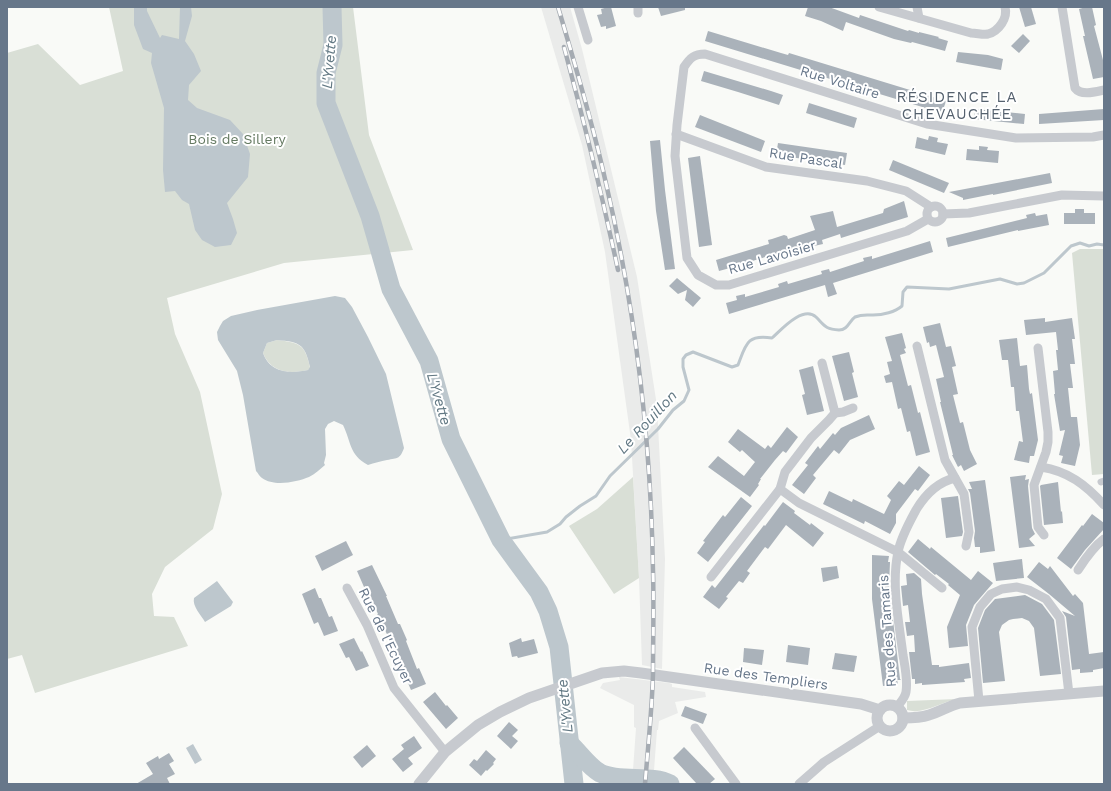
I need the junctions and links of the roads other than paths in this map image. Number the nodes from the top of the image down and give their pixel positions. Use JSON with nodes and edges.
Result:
{"nodes":[{"id":1,"x":578,"y":7,"type":"edge"},
{"id":2,"x":879,"y":7,"type":"edge"},
{"id":3,"x":917,"y":7,"type":"edge"},
{"id":4,"x":1005,"y":7,"type":"edge"},
{"id":5,"x":1062,"y":7,"type":"edge"},
{"id":6,"x":919,"y":18,"type":"junction"},
{"id":7,"x":588,"y":40,"type":"dead end"},
{"id":8,"x":689,"y":59,"type":"joint"},
{"id":9,"x":1104,"y":90,"type":"edge"},
{"id":10,"x":676,"y":134,"type":"junction"},
{"id":11,"x":1104,"y":135,"type":"edge"},
{"id":12,"x":1104,"y":196,"type":"edge"},
{"id":13,"x":931,"y":207,"type":"junction"},
{"id":14,"x":943,"y":214,"type":"junction"},
{"id":15,"x":928,"y":219,"type":"junction"},
{"id":16,"x":917,"y":346,"type":"dead end"},
{"id":17,"x":1038,"y":348,"type":"dead end"},
{"id":18,"x":822,"y":363,"type":"dead end"},
{"id":19,"x":853,"y":408,"type":"dead end"},
{"id":20,"x":835,"y":413,"type":"junction"},
{"id":21,"x":1041,"y":467,"type":"junction"},
{"id":22,"x":955,"y":478,"type":"junction"},
{"id":23,"x":780,"y":489,"type":"junction"},
{"id":24,"x":1104,"y":505,"type":"edge"},
{"id":25,"x":1044,"y":535,"type":"dead end"},
{"id":26,"x":1104,"y":539,"type":"edge"},
{"id":27,"x":966,"y":546,"type":"dead end"},
{"id":28,"x":898,"y":552,"type":"junction"},
{"id":29,"x":1078,"y":570,"type":"dead end"},
{"id":30,"x":711,"y":577,"type":"dead end"},
{"id":31,"x":347,"y":588,"type":"dead end"},
{"id":32,"x":942,"y":588,"type":"dead end"},
{"id":33,"x":1104,"y":691,"type":"edge"},
{"id":34,"x":1069,"y":694,"type":"junction"},
{"id":35,"x":980,"y":701,"type":"junction"},
{"id":36,"x":897,"y":707,"type":"junction"},
{"id":37,"x":880,"y":710,"type":"junction"},
{"id":38,"x":903,"y":718,"type":"junction"},
{"id":39,"x":880,"y":726,"type":"junction"},
{"id":40,"x":694,"y":728,"type":"dead end"},
{"id":41,"x":445,"y":752,"type":"junction"},
{"id":42,"x":420,"y":784,"type":"edge"},
{"id":43,"x":736,"y":784,"type":"edge"},
{"id":44,"x":798,"y":784,"type":"edge"}],
"edges":[{"from":1,"to":7,"type":"street"},
{"from":2,"to":6,"type":"street"},
{"from":3,"to":6,"type":"street"},
{"from":4,"to":6,"type":"street"},
{"from":5,"to":9,"type":"street"},
{"from":8,"to":10,"type":"street","name":"Rue Lavoisier"},
{"from":8,"to":11,"type":"street","name":"Rue Voltaire"},
{"from":10,"to":13,"type":"street","name":"Rue Pascal"},
{"from":10,"to":15,"type":"street","name":"Rue Lavoisier"},
{"from":12,"to":14,"type":"street","name":"Rue Lavoisier"},
{"from":13,"to":14,"type":"street"},
{"from":13,"to":15,"type":"street"},
{"from":14,"to":15,"type":"street","name":"Rue Lavoisier"},
{"from":16,"to":22,"type":"street"},
{"from":17,"to":21,"type":"street"},
{"from":18,"to":20,"type":"street"},
{"from":19,"to":20,"type":"street"},
{"from":20,"to":23,"type":"street"},
{"from":21,"to":24,"type":"street"},
{"from":21,"to":25,"type":"street"},
{"from":22,"to":27,"type":"street"},
{"from":22,"to":28,"type":"street","name":"Rue des Tamaris"},
{"from":23,"to":28,"type":"street"},
{"from":23,"to":30,"type":"street"},
{"from":26,"to":29,"type":"street"},
{"from":28,"to":32,"type":"street"},
{"from":28,"to":36,"type":"street","name":"Rue des Tamaris"},
{"from":31,"to":41,"type":"street","name":"Rue de l'Ecuyer"},
{"from":33,"to":34,"type":"street"},
{"from":34,"to":35,"type":"street"},
{"from":34,"to":35,"type":"street"},
{"from":35,"to":38,"type":"street"},
{"from":36,"to":37,"type":"street","name":"Rue des Templiers"},
{"from":36,"to":38,"type":"street"},
{"from":37,"to":39,"type":"street"},
{"from":37,"to":41,"type":"street","name":"Rue des Templiers"},
{"from":38,"to":39,"type":"street"},
{"from":39,"to":44,"type":"street"},
{"from":40,"to":43,"type":"street"},
{"from":41,"to":42,"type":"street","name":"Rue des Templiers"}]}
